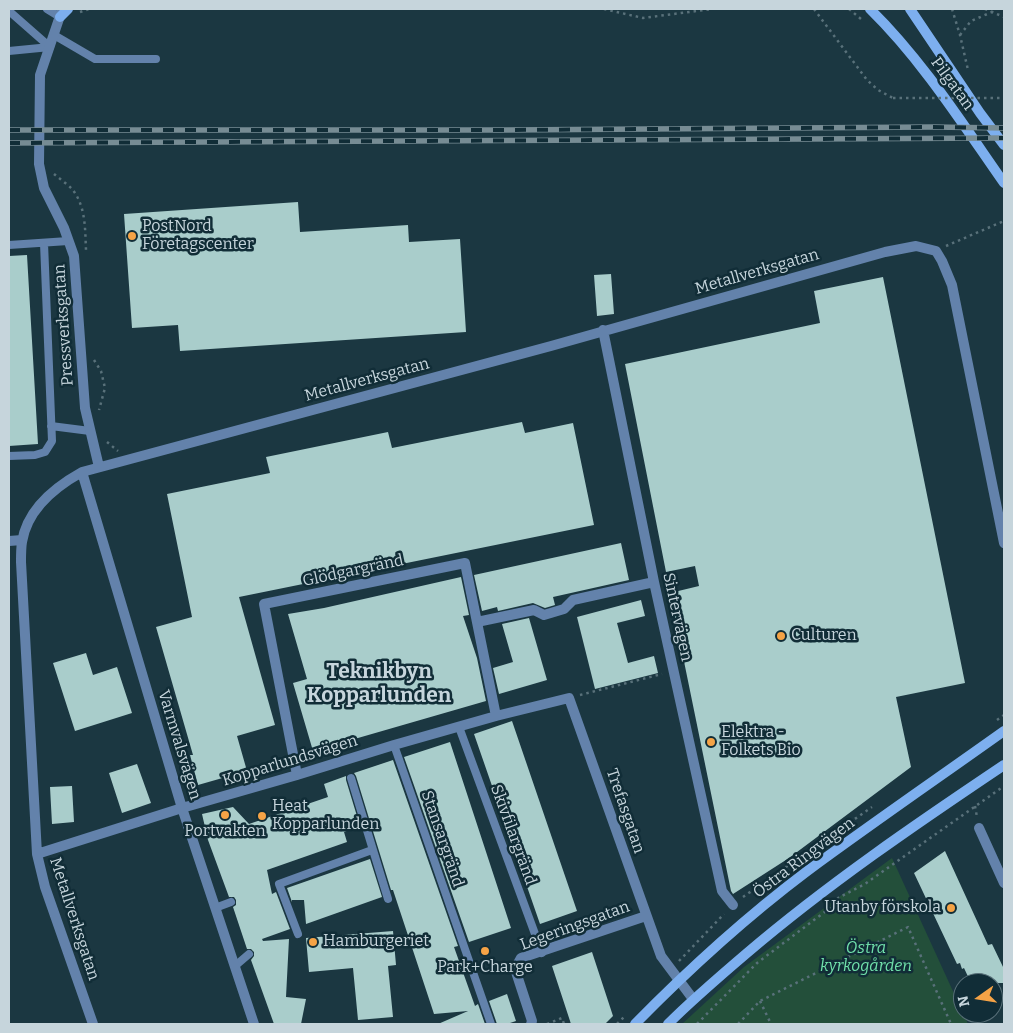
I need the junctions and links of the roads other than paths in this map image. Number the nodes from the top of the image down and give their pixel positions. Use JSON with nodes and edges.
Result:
{"nodes":[{"id":1,"x":47,"y":9,"type":"edge"},
{"id":2,"x":68,"y":9,"type":"edge"},
{"id":3,"x":870,"y":9,"type":"edge"},
{"id":4,"x":910,"y":9,"type":"edge"},
{"id":5,"x":9,"y":11,"type":"edge"},
{"id":6,"x":61,"y":13,"type":"edge"},
{"id":7,"x":54,"y":35,"type":"junction"},
{"id":8,"x":50,"y":47,"type":"junction"},
{"id":9,"x":9,"y":51,"type":"edge"},
{"id":10,"x":156,"y":59,"type":"dead end"},
{"id":11,"x":1004,"y":145,"type":"edge"},
{"id":12,"x":1004,"y":182,"type":"edge"},
{"id":13,"x":68,"y":241,"type":"junction"},
{"id":14,"x":44,"y":242,"type":"junction"},
{"id":15,"x":9,"y":245,"type":"edge"},
{"id":16,"x":603,"y":330,"type":"junction"},
{"id":17,"x":51,"y":426,"type":"junction"},
{"id":18,"x":90,"y":431,"type":"junction"},
{"id":19,"x":9,"y":456,"type":"edge"},
{"id":20,"x":99,"y":467,"type":"junction"},
{"id":21,"x":82,"y":472,"type":"junction"},
{"id":22,"x":22,"y":540,"type":"junction"},
{"id":23,"x":9,"y":541,"type":"edge"},
{"id":24,"x":1004,"y":543,"type":"edge"},
{"id":25,"x":654,"y":582,"type":"junction"},
{"id":26,"x":477,"y":622,"type":"junction"},
{"id":27,"x":495,"y":716,"type":"junction"},
{"id":28,"x":460,"y":727,"type":"junction"},
{"id":29,"x":1004,"y":731,"type":"edge"},
{"id":30,"x":394,"y":745,"type":"junction"},
{"id":31,"x":1004,"y":765,"type":"edge"},
{"id":32,"x":297,"y":775,"type":"junction"},
{"id":33,"x":351,"y":778,"type":"dead end"},
{"id":34,"x":182,"y":808,"type":"junction"},
{"id":35,"x":979,"y":828,"type":"dead end"},
{"id":36,"x":372,"y":850,"type":"junction"},
{"id":37,"x":37,"y":854,"type":"junction"},
{"id":38,"x":1004,"y":883,"type":"edge"},
{"id":39,"x":388,"y":899,"type":"dead end"},
{"id":40,"x":231,"y":902,"type":"dead end"},
{"id":41,"x":733,"y":905,"type":"dead end"},
{"id":42,"x":215,"y":908,"type":"junction"},
{"id":43,"x":646,"y":916,"type":"junction"},
{"id":44,"x":298,"y":934,"type":"dead end"},
{"id":45,"x":542,"y":953,"type":"junction"},
{"id":46,"x":249,"y":954,"type":"dead end"},
{"id":47,"x":234,"y":966,"type":"junction"},
{"id":48,"x":678,"y":980,"type":"junction"},
{"id":49,"x":693,"y":999,"type":"junction"},
{"id":50,"x":92,"y":1024,"type":"edge"},
{"id":51,"x":254,"y":1024,"type":"edge"},
{"id":52,"x":491,"y":1024,"type":"edge"},
{"id":53,"x":531,"y":1024,"type":"edge"},
{"id":54,"x":635,"y":1024,"type":"edge"},
{"id":55,"x":668,"y":1024,"type":"edge"}],
"edges":[{"from":1,"to":6,"type":"lane"},
{"from":2,"to":6,"type":"main road"},
{"from":3,"to":12,"type":"main road","name":"Pilgatan"},
{"from":4,"to":11,"type":"main road","name":"Pilgatan"},
{"from":5,"to":8,"type":"lane"},
{"from":6,"to":7,"type":"street","name":"Pressverksgatan"},
{"from":7,"to":8,"type":"street","name":"Pressverksgatan"},
{"from":7,"to":10,"type":"lane"},
{"from":8,"to":9,"type":"lane"},
{"from":8,"to":13,"type":"street","name":"Pressverksgatan"},
{"from":13,"to":14,"type":"lane"},
{"from":13,"to":18,"type":"street","name":"Pressverksgatan"},
{"from":14,"to":15,"type":"lane"},
{"from":14,"to":17,"type":"lane"},
{"from":16,"to":20,"type":"street","name":"Metallverksgatan"},
{"from":16,"to":24,"type":"street","name":"Metallverksgatan"},
{"from":16,"to":25,"type":"street","name":"Sintervägen"},
{"from":17,"to":18,"type":"lane"},
{"from":17,"to":19,"type":"lane"},
{"from":18,"to":20,"type":"street","name":"Pressverksgatan"},
{"from":20,"to":21,"type":"street","name":"Metallverksgatan"},
{"from":21,"to":22,"type":"street","name":"Metallverksgatan"},
{"from":21,"to":34,"type":"street","name":"Varmvalsvägen"},
{"from":22,"to":23,"type":"street"},
{"from":22,"to":37,"type":"street","name":"Metallverksgatan"},
{"from":25,"to":26,"type":"street"},
{"from":25,"to":41,"type":"street","name":"Sintervägen"},
{"from":26,"to":27,"type":"street","name":"Glödgargränd"},
{"from":26,"to":32,"type":"street","name":"Glödgargränd"},
{"from":27,"to":28,"type":"street","name":"Kopparlundsvägen"},
{"from":27,"to":43,"type":"street","name":"Trefasgatan"},
{"from":28,"to":30,"type":"street","name":"Kopparlundsvägen"},
{"from":28,"to":45,"type":"lane","name":"Skivfilargränd"},
{"from":29,"to":48,"type":"main road","name":"Östra Ringvägen"},
{"from":30,"to":32,"type":"street","name":"Kopparlundsvägen"},
{"from":30,"to":52,"type":"lane","name":"Stansargränd"},
{"from":31,"to":49,"type":"main road"},
{"from":32,"to":34,"type":"street","name":"Kopparlundsvägen"},
{"from":33,"to":36,"type":"lane"},
{"from":34,"to":37,"type":"street","name":"Kopparlundsvägen"},
{"from":34,"to":42,"type":"street","name":"Varmvalsvägen"},
{"from":35,"to":38,"type":"street"},
{"from":36,"to":39,"type":"lane"},
{"from":36,"to":44,"type":"lane"},
{"from":37,"to":50,"type":"street","name":"Metallverksgatan"},
{"from":40,"to":42,"type":"lane"},
{"from":42,"to":47,"type":"street","name":"Varmvalsvägen"},
{"from":43,"to":45,"type":"street","name":"Legeringsgatan"},
{"from":43,"to":48,"type":"street","name":"Trefasgatan"},
{"from":45,"to":53,"type":"street","name":"Legeringsgatan"},
{"from":46,"to":47,"type":"lane"},
{"from":47,"to":51,"type":"street","name":"Varmvalsvägen"},
{"from":48,"to":49,"type":"street","name":"Trefasgatan"},
{"from":48,"to":54,"type":"main road","name":"Östra Ringvägen"},
{"from":49,"to":55,"type":"main road"}]}
